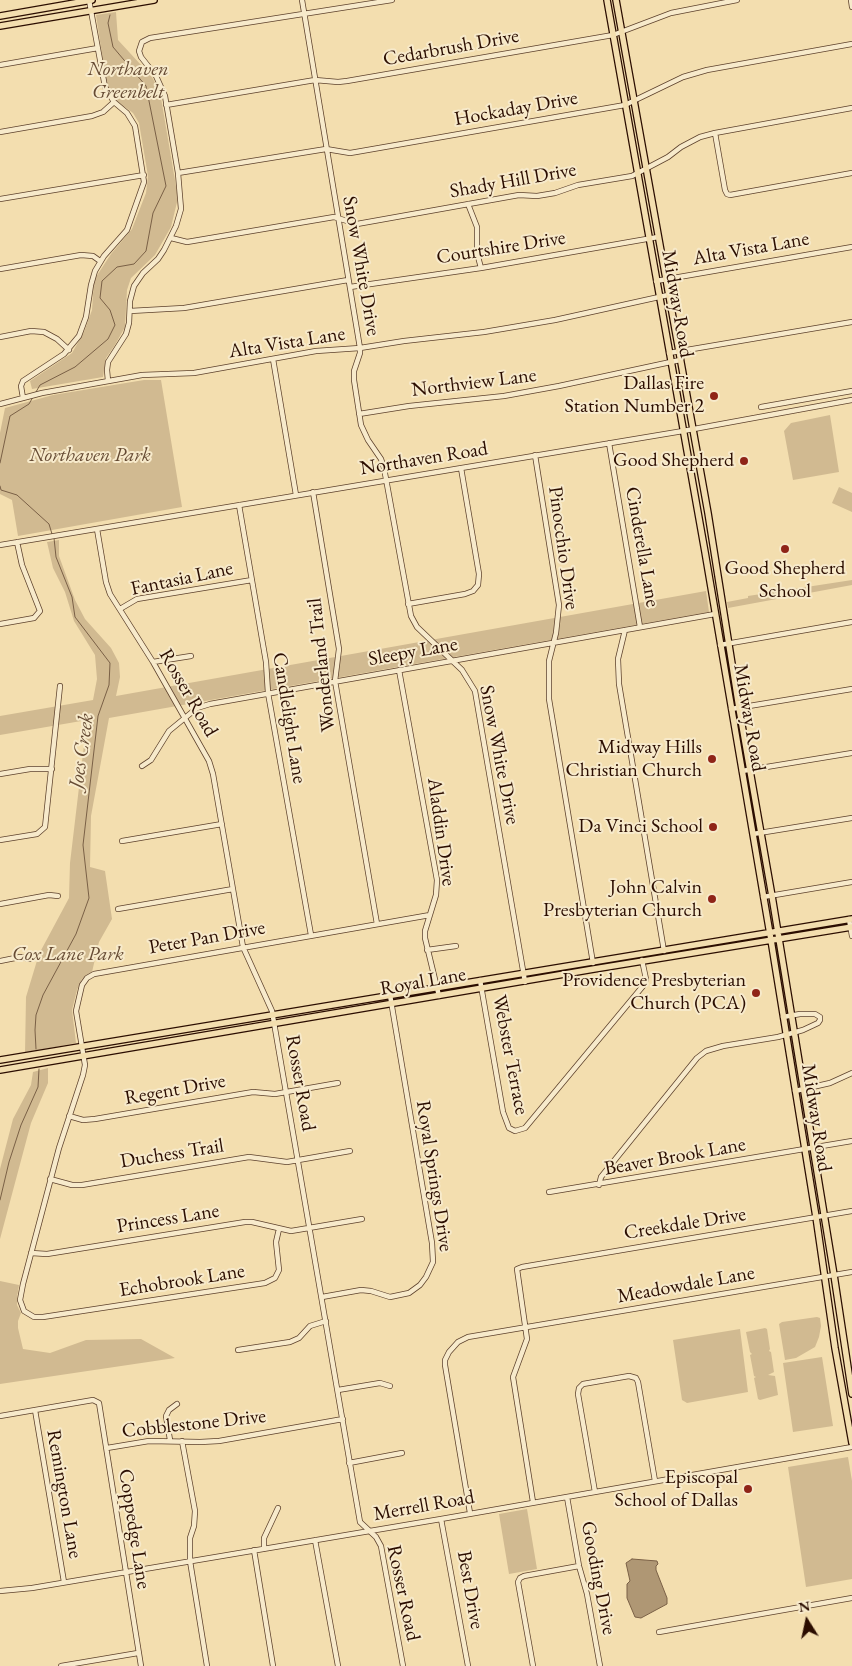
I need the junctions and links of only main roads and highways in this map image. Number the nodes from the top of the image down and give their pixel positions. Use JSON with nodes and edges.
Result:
{"nodes":[{"id":1,"x":90,"y":0,"type":"edge"},
{"id":2,"x":154,"y":0,"type":"edge"},
{"id":3,"x":607,"y":0,"type":"edge"},
{"id":4,"x":616,"y":0,"type":"edge"},
{"id":5,"x":0,"y":16,"type":"edge"},
{"id":6,"x":0,"y":26,"type":"edge"},
{"id":7,"x":851,"y":919,"type":"edge"},
{"id":8,"x":851,"y":928,"type":"edge"},
{"id":9,"x":777,"y":930,"type":"junction"},
{"id":10,"x":769,"y":932,"type":"junction"},
{"id":11,"x":778,"y":939,"type":"junction"},
{"id":12,"x":771,"y":940,"type":"junction"},
{"id":13,"x":708,"y":941,"type":"junction"},
{"id":14,"x":710,"y":950,"type":"junction"},
{"id":15,"x":0,"y":1060,"type":"edge"},
{"id":16,"x":0,"y":1070,"type":"edge"},
{"id":17,"x":851,"y":1384,"type":"edge"},
{"id":18,"x":852,"y":1394,"type":"edge"},
{"id":19,"x":852,"y":1443,"type":"edge"}],
"edges":[{"from":1,"to":5,"type":"main road"},
{"from":2,"to":6,"type":"main road"},
{"from":3,"to":10,"type":"main road","name":"Midway Road"},
{"from":4,"to":9,"type":"main road","name":"Midway Road"},
{"from":7,"to":9,"type":"main road","name":"Royal Lane"},
{"from":8,"to":11,"type":"main road","name":"Royal Lane"},
{"from":9,"to":10,"type":"main road","name":"Royal Lane"},
{"from":9,"to":11,"type":"main road","name":"Midway Road"},
{"from":10,"to":12,"type":"main road","name":"Midway Road"},
{"from":10,"to":13,"type":"main road","name":"Royal Lane"},
{"from":11,"to":12,"type":"main road","name":"Royal Lane"},
{"from":11,"to":17,"type":"main road","name":"Midway Road"},
{"from":12,"to":14,"type":"main road","name":"Royal Lane"},
{"from":12,"to":19,"type":"main road","name":"Midway Road"},
{"from":13,"to":14,"type":"main road"},
{"from":13,"to":15,"type":"main road","name":"Royal Lane"},
{"from":14,"to":16,"type":"main road","name":"Royal Lane"},
{"from":17,"to":18,"type":"main road","name":"Midway Road"}]}
